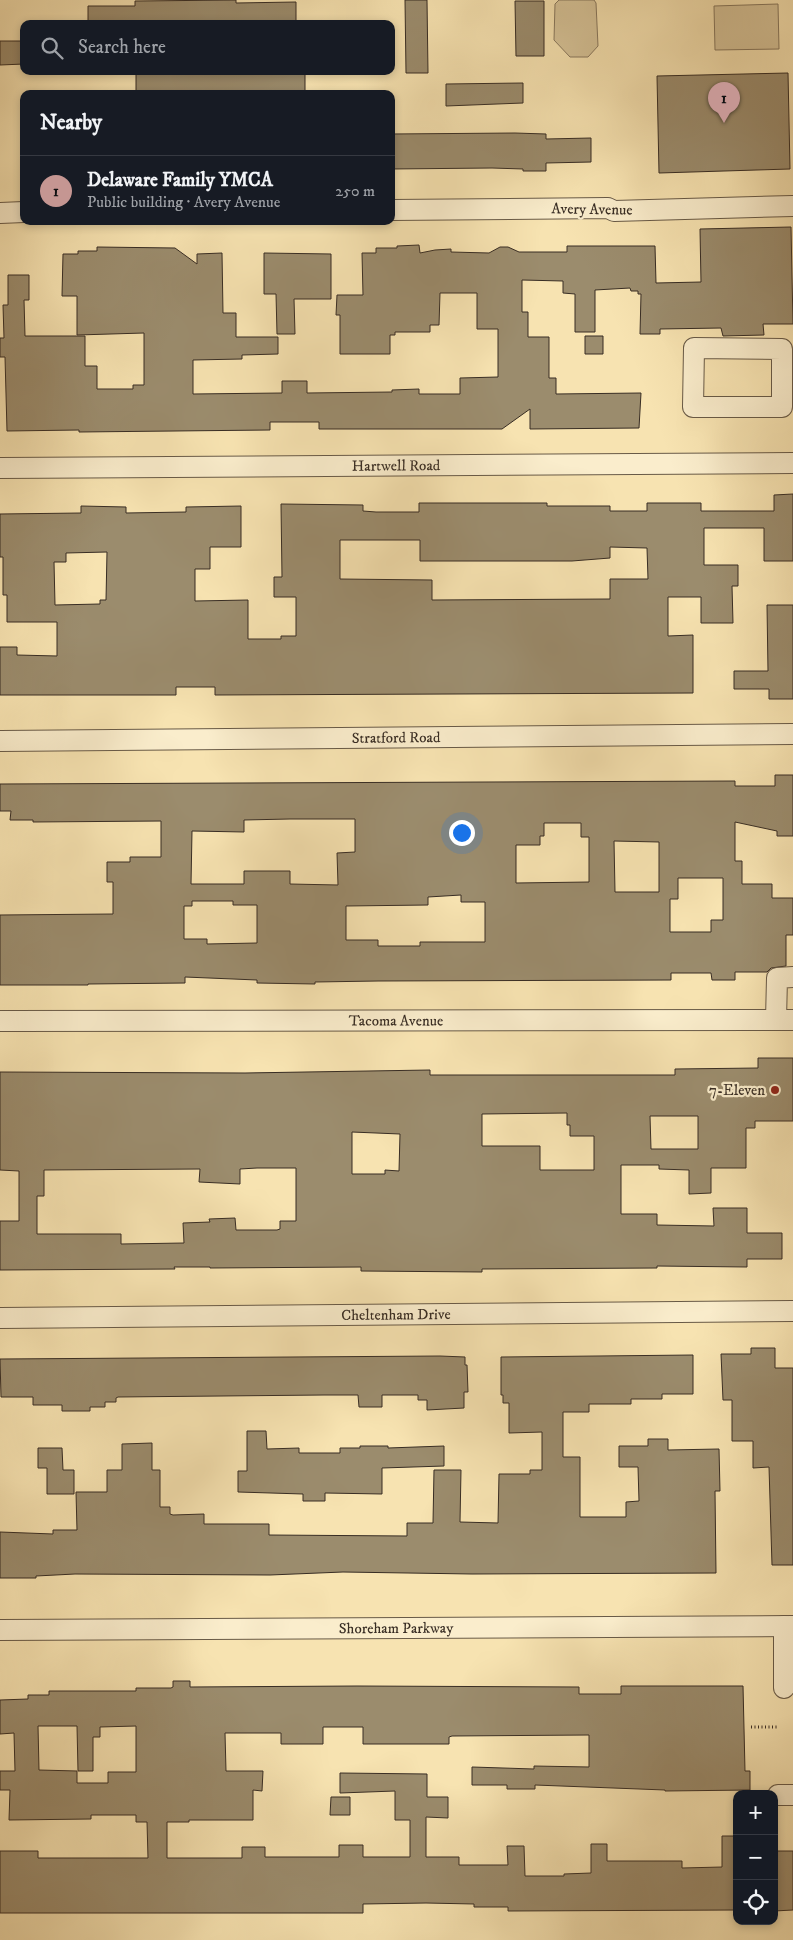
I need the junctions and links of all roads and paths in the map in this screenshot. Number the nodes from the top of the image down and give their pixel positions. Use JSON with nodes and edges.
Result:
{"nodes":[{"id":1,"x":793,"y":206,"type":"edge"},
{"id":2,"x":395,"y":210,"type":"edge"},
{"id":3,"x":20,"y":212,"type":"edge"},
{"id":4,"x":0,"y":213,"type":"edge"},
{"id":5,"x":788,"y":371,"type":"edge"},
{"id":6,"x":793,"y":463,"type":"edge"},
{"id":7,"x":0,"y":468,"type":"edge"},
{"id":8,"x":793,"y":734,"type":"edge"},
{"id":9,"x":0,"y":741,"type":"edge"},
{"id":10,"x":793,"y":977,"type":"edge"},
{"id":11,"x":784,"y":1020,"type":"edge"},
{"id":12,"x":0,"y":1021,"type":"edge"},
{"id":13,"x":793,"y":1311,"type":"edge"},
{"id":14,"x":0,"y":1318,"type":"edge"},
{"id":15,"x":788,"y":1626,"type":"edge"},
{"id":16,"x":0,"y":1630,"type":"edge"},
{"id":17,"x":784,"y":1688,"type":"dead end"},
{"id":18,"x":751,"y":1726,"type":"dead end"},
{"id":19,"x":777,"y":1727,"type":"dead end"}],
"edges":[{"from":1,"to":2,"type":"street","name":"Avery Avenue"},
{"from":3,"to":4,"type":"street"},
{"from":5,"to":5,"type":"street"},
{"from":6,"to":7,"type":"street","name":"Hartwell Road"},
{"from":8,"to":9,"type":"street","name":"Stratford Road"},
{"from":10,"to":11,"type":"street"},
{"from":11,"to":12,"type":"street","name":"Tacoma Avenue"},
{"from":13,"to":14,"type":"street","name":"Cheltenham Drive"},
{"from":15,"to":16,"type":"street","name":"Shoreham Parkway"},
{"from":15,"to":17,"type":"street"},
{"from":18,"to":19,"type":"path"}]}
